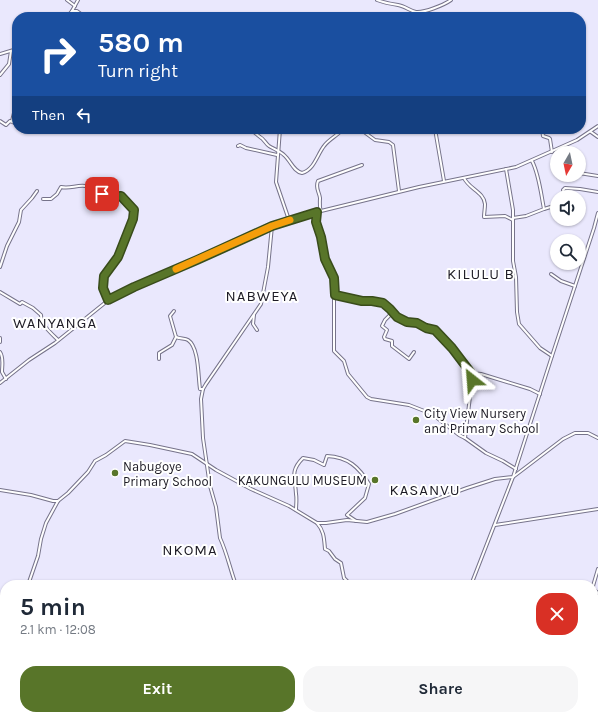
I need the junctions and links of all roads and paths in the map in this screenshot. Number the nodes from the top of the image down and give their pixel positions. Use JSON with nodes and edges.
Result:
{"nodes":[{"id":1,"x":67,"y":0,"type":"edge"},
{"id":2,"x":78,"y":0,"type":"edge"},
{"id":3,"x":377,"y":0,"type":"edge"},
{"id":4,"x":451,"y":0,"type":"edge"},
{"id":5,"x":75,"y":6,"type":"junction"},
{"id":6,"x":72,"y":11,"type":"joint"},
{"id":7,"x":78,"y":12,"type":"edge"},
{"id":8,"x":11,"y":51,"type":"joint"},
{"id":9,"x":0,"y":54,"type":"edge"},
{"id":10,"x":0,"y":75,"type":"edge"},
{"id":11,"x":0,"y":121,"type":"edge"},
{"id":12,"x":12,"y":121,"type":"edge"},
{"id":13,"x":598,"y":126,"type":"edge"},
{"id":14,"x":591,"y":131,"type":"junction"},
{"id":15,"x":256,"y":134,"type":"edge"},
{"id":16,"x":280,"y":134,"type":"edge"},
{"id":17,"x":339,"y":134,"type":"edge"},
{"id":18,"x":367,"y":134,"type":"edge"},
{"id":19,"x":436,"y":134,"type":"edge"},
{"id":20,"x":543,"y":134,"type":"edge"},
{"id":21,"x":598,"y":137,"type":"edge"},
{"id":22,"x":238,"y":146,"type":"dead end"},
{"id":23,"x":551,"y":146,"type":"edge"},
{"id":24,"x":564,"y":146,"type":"edge"},
{"id":25,"x":278,"y":152,"type":"junction"},
{"id":26,"x":550,"y":153,"type":"edge"},
{"id":27,"x":277,"y":155,"type":"junction"},
{"id":28,"x":532,"y":161,"type":"junction"},
{"id":29,"x":362,"y":165,"type":"dead end"},
{"id":30,"x":506,"y":169,"type":"junction"},
{"id":31,"x":586,"y":174,"type":"edge"},
{"id":32,"x":598,"y":176,"type":"edge"},
{"id":33,"x":464,"y":177,"type":"junction"},
{"id":34,"x":444,"y":182,"type":"junction"},
{"id":35,"x":563,"y":190,"type":"edge"},
{"id":36,"x":586,"y":190,"type":"edge"},
{"id":37,"x":586,"y":190,"type":"edge"},
{"id":38,"x":37,"y":191,"type":"dead end"},
{"id":39,"x":399,"y":192,"type":"junction"},
{"id":40,"x":598,"y":192,"type":"edge"},
{"id":41,"x":42,"y":199,"type":"dead end"},
{"id":42,"x":550,"y":207,"type":"edge"},
{"id":43,"x":544,"y":209,"type":"junction"},
{"id":44,"x":317,"y":212,"type":"junction"},
{"id":45,"x":321,"y":212,"type":"junction"},
{"id":46,"x":598,"y":213,"type":"edge"},
{"id":47,"x":513,"y":219,"type":"junction"},
{"id":48,"x":289,"y":220,"type":"junction"},
{"id":49,"x":272,"y":226,"type":"junction"},
{"id":50,"x":594,"y":228,"type":"junction"},
{"id":51,"x":598,"y":229,"type":"edge"},
{"id":52,"x":0,"y":267,"type":"edge"},
{"id":53,"x":551,"y":274,"type":"dead end"},
{"id":54,"x":575,"y":286,"type":"junction"},
{"id":55,"x":0,"y":292,"type":"edge"},
{"id":56,"x":335,"y":295,"type":"junction"},
{"id":57,"x":108,"y":300,"type":"junction"},
{"id":58,"x":174,"y":311,"type":"dead end"},
{"id":59,"x":393,"y":312,"type":"junction"},
{"id":60,"x":254,"y":314,"type":"junction"},
{"id":61,"x":257,"y":330,"type":"dead end"},
{"id":62,"x":176,"y":337,"type":"junction"},
{"id":63,"x":0,"y":338,"type":"edge"},
{"id":64,"x":58,"y":340,"type":"junction"},
{"id":65,"x":0,"y":342,"type":"edge"},
{"id":66,"x":0,"y":352,"type":"edge"},
{"id":67,"x":414,"y":352,"type":"dead end"},
{"id":68,"x":552,"y":356,"type":"junction"},
{"id":69,"x":159,"y":359,"type":"dead end"},
{"id":70,"x":471,"y":373,"type":"junction"},
{"id":71,"x":6,"y":379,"type":"junction"},
{"id":72,"x":0,"y":383,"type":"edge"},
{"id":73,"x":203,"y":389,"type":"junction"},
{"id":74,"x":540,"y":394,"type":"junction"},
{"id":75,"x":465,"y":438,"type":"junction"},
{"id":76,"x":598,"y":438,"type":"edge"},
{"id":77,"x":200,"y":458,"type":"junction"},
{"id":78,"x":207,"y":458,"type":"junction"},
{"id":79,"x":208,"y":464,"type":"junction"},
{"id":80,"x":516,"y":469,"type":"junction"},
{"id":81,"x":513,"y":476,"type":"junction"},
{"id":82,"x":0,"y":490,"type":"edge"},
{"id":83,"x":58,"y":501,"type":"junction"},
{"id":84,"x":598,"y":509,"type":"edge"},
{"id":85,"x":296,"y":510,"type":"junction"},
{"id":86,"x":356,"y":521,"type":"junction"},
{"id":87,"x":317,"y":523,"type":"junction"},
{"id":88,"x":326,"y":523,"type":"junction"},
{"id":89,"x":495,"y":525,"type":"junction"},
{"id":90,"x":322,"y":529,"type":"junction"},
{"id":91,"x":598,"y":569,"type":"edge"},
{"id":92,"x":30,"y":580,"type":"edge"},
{"id":93,"x":234,"y":580,"type":"edge"},
{"id":94,"x":346,"y":580,"type":"edge"},
{"id":95,"x":473,"y":580,"type":"edge"},
{"id":96,"x":595,"y":580,"type":"edge"}],
"edges":[{"from":1,"to":5,"type":"street"},
{"from":2,"to":5,"type":"street"},
{"from":3,"to":4,"type":"street"},
{"from":5,"to":6,"type":"street"},
{"from":6,"to":7,"type":"street"},
{"from":8,"to":9,"type":"street"},
{"from":8,"to":10,"type":"street"},
{"from":11,"to":12,"type":"street"},
{"from":13,"to":14,"type":"street"},
{"from":14,"to":21,"type":"street"},
{"from":14,"to":24,"type":"street"},
{"from":15,"to":25,"type":"street"},
{"from":16,"to":25,"type":"street"},
{"from":17,"to":25,"type":"street"},
{"from":18,"to":39,"type":"street"},
{"from":19,"to":34,"type":"street"},
{"from":20,"to":23,"type":"street"},
{"from":22,"to":27,"type":"street"},
{"from":25,"to":27,"type":"street"},
{"from":26,"to":28,"type":"street"},
{"from":27,"to":48,"type":"street"},
{"from":28,"to":30,"type":"street"},
{"from":28,"to":43,"type":"street"},
{"from":29,"to":45,"type":"street"},
{"from":30,"to":33,"type":"street"},
{"from":30,"to":47,"type":"street"},
{"from":31,"to":32,"type":"street"},
{"from":33,"to":34,"type":"street"},
{"from":33,"to":47,"type":"street"},
{"from":34,"to":39,"type":"street"},
{"from":35,"to":37,"type":"street"},
{"from":36,"to":40,"type":"street"},
{"from":38,"to":52,"type":"street"},
{"from":39,"to":45,"type":"street"},
{"from":41,"to":57,"type":"street"},
{"from":42,"to":43,"type":"street"},
{"from":43,"to":47,"type":"street"},
{"from":44,"to":45,"type":"street"},
{"from":44,"to":48,"type":"street"},
{"from":44,"to":56,"type":"street"},
{"from":46,"to":50,"type":"street"},
{"from":47,"to":68,"type":"street"},
{"from":48,"to":49,"type":"street"},
{"from":49,"to":57,"type":"street"},
{"from":49,"to":60,"type":"street"},
{"from":50,"to":51,"type":"street"},
{"from":50,"to":54,"type":"street"},
{"from":53,"to":54,"type":"street"},
{"from":54,"to":68,"type":"street"},
{"from":55,"to":64,"type":"street"},
{"from":56,"to":59,"type":"street"},
{"from":56,"to":75,"type":"street"},
{"from":57,"to":64,"type":"street"},
{"from":58,"to":62,"type":"street"},
{"from":59,"to":67,"type":"street"},
{"from":59,"to":70,"type":"street"},
{"from":60,"to":61,"type":"street"},
{"from":60,"to":73,"type":"street"},
{"from":62,"to":69,"type":"street"},
{"from":62,"to":73,"type":"street"},
{"from":63,"to":65,"type":"street"},
{"from":64,"to":71,"type":"street"},
{"from":66,"to":71,"type":"street"},
{"from":68,"to":74,"type":"street"},
{"from":70,"to":74,"type":"street"},
{"from":70,"to":75,"type":"street"},
{"from":71,"to":72,"type":"street"},
{"from":73,"to":78,"type":"street"},
{"from":74,"to":80,"type":"street"},
{"from":75,"to":80,"type":"street"},
{"from":76,"to":81,"type":"street"},
{"from":77,"to":78,"type":"street"},
{"from":77,"to":79,"type":"street"},
{"from":77,"to":83,"type":"street"},
{"from":78,"to":79,"type":"street"},
{"from":79,"to":85,"type":"street"},
{"from":79,"to":93,"type":"street"},
{"from":80,"to":81,"type":"street"},
{"from":81,"to":86,"type":"street"},
{"from":81,"to":89,"type":"street"},
{"from":82,"to":83,"type":"street"},
{"from":83,"to":92,"type":"street"},
{"from":84,"to":89,"type":"street"},
{"from":85,"to":86,"type":"street"},
{"from":85,"to":87,"type":"street"},
{"from":86,"to":88,"type":"street"},
{"from":87,"to":88,"type":"street"},
{"from":87,"to":90,"type":"street"},
{"from":88,"to":90,"type":"street"},
{"from":89,"to":95,"type":"street"},
{"from":90,"to":94,"type":"street"},
{"from":91,"to":96,"type":"street"}]}
